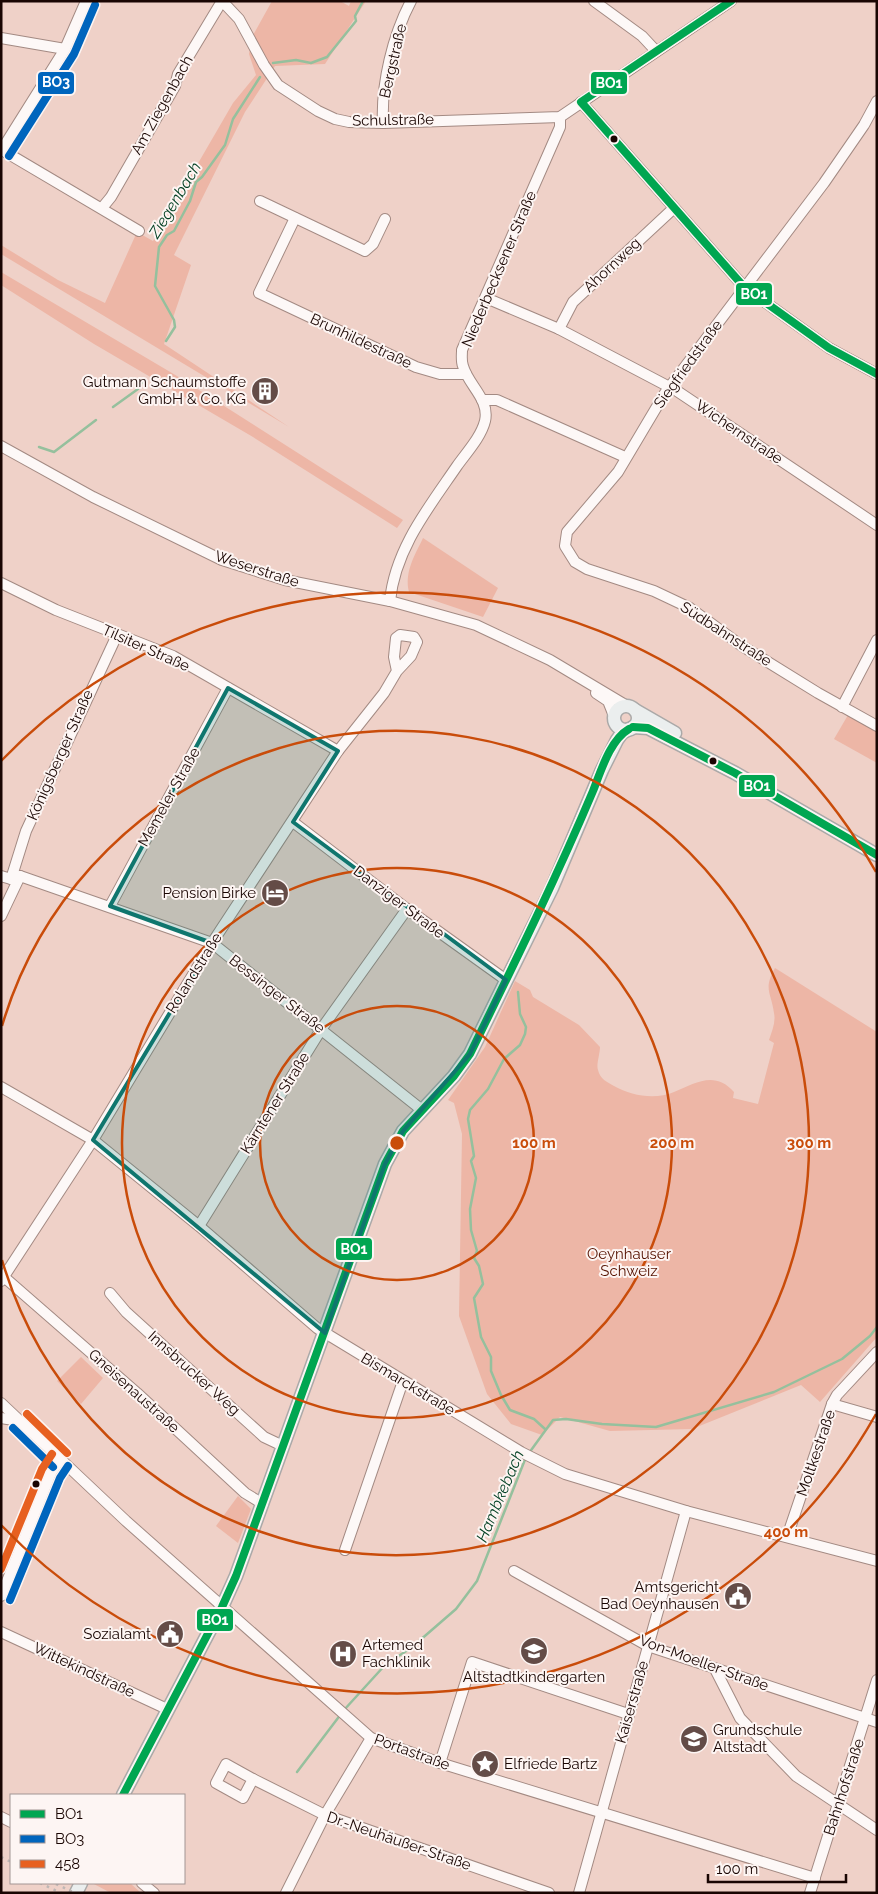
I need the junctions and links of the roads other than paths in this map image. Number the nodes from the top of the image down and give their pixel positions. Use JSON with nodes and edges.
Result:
{"nodes":[{"id":1,"x":86,"y":1,"type":"edge"},
{"id":2,"x":222,"y":1,"type":"edge"},
{"id":3,"x":411,"y":1,"type":"edge"},
{"id":4,"x":594,"y":1,"type":"edge"},
{"id":5,"x":731,"y":1,"type":"edge"},
{"id":6,"x":1,"y":38,"type":"edge"},
{"id":7,"x":64,"y":48,"type":"junction"},
{"id":8,"x":656,"y":51,"type":"junction"},
{"id":9,"x":581,"y":102,"type":"junction"},
{"id":10,"x":877,"y":102,"type":"edge"},
{"id":11,"x":560,"y":117,"type":"junction"},
{"id":12,"x":383,"y":122,"type":"junction"},
{"id":13,"x":2,"y":151,"type":"edge"},
{"id":14,"x":260,"y":201,"type":"dead end"},
{"id":15,"x":102,"y":208,"type":"junction"},
{"id":16,"x":674,"y":208,"type":"junction"},
{"id":17,"x":295,"y":218,"type":"junction"},
{"id":18,"x":386,"y":219,"type":"dead end"},
{"id":19,"x":138,"y":231,"type":"dead end"},
{"id":20,"x":744,"y":287,"type":"junction"},
{"id":21,"x":486,"y":298,"type":"junction"},
{"id":22,"x":559,"y":329,"type":"junction"},
{"id":23,"x":466,"y":374,"type":"junction"},
{"id":24,"x":877,"y":374,"type":"edge"},
{"id":25,"x":670,"y":387,"type":"junction"},
{"id":26,"x":482,"y":400,"type":"junction"},
{"id":27,"x":1,"y":446,"type":"edge"},
{"id":28,"x":625,"y":457,"type":"junction"},
{"id":29,"x":877,"y":525,"type":"edge"},
{"id":30,"x":570,"y":556,"type":"joint"},
{"id":31,"x":1,"y":583,"type":"edge"},
{"id":32,"x":390,"y":601,"type":"junction"},
{"id":33,"x":116,"y":635,"type":"junction"},
{"id":34,"x":877,"y":640,"type":"edge"},
{"id":35,"x":528,"y":649,"type":"junction"},
{"id":36,"x":397,"y":671,"type":"dead end"},
{"id":37,"x":228,"y":688,"type":"junction"},
{"id":38,"x":842,"y":707,"type":"junction"},
{"id":39,"x":631,"y":708,"type":"junction"},
{"id":40,"x":614,"y":718,"type":"junction"},
{"id":41,"x":877,"y":726,"type":"edge"},
{"id":42,"x":631,"y":728,"type":"junction"},
{"id":43,"x":338,"y":751,"type":"junction"},
{"id":44,"x":602,"y":770,"type":"junction"},
{"id":45,"x":735,"y":773,"type":"junction"},
{"id":46,"x":292,"y":822,"type":"junction"},
{"id":47,"x":877,"y":855,"type":"edge"},
{"id":48,"x":11,"y":877,"type":"edge"},
{"id":49,"x":110,"y":906,"type":"junction"},
{"id":50,"x":407,"y":909,"type":"junction"},
{"id":51,"x":1,"y":916,"type":"edge"},
{"id":52,"x":212,"y":943,"type":"junction"},
{"id":53,"x":506,"y":980,"type":"junction"},
{"id":54,"x":322,"y":1028,"type":"junction"},
{"id":55,"x":1,"y":1087,"type":"edge"},
{"id":56,"x":422,"y":1110,"type":"junction"},
{"id":57,"x":92,"y":1140,"type":"junction"},
{"id":58,"x":199,"y":1226,"type":"junction"},
{"id":59,"x":3,"y":1279,"type":"edge"},
{"id":60,"x":110,"y":1293,"type":"dead end"},
{"id":61,"x":325,"y":1333,"type":"junction"},
{"id":62,"x":877,"y":1352,"type":"edge"},
{"id":63,"x":403,"y":1381,"type":"junction"},
{"id":64,"x":1,"y":1403,"type":"edge"},
{"id":65,"x":832,"y":1404,"type":"junction"},
{"id":66,"x":877,"y":1417,"type":"edge"},
{"id":67,"x":1,"y":1418,"type":"edge"},
{"id":68,"x":20,"y":1421,"type":"junction"},
{"id":69,"x":283,"y":1446,"type":"junction"},
{"id":70,"x":60,"y":1460,"type":"junction"},
{"id":71,"x":263,"y":1504,"type":"junction"},
{"id":72,"x":686,"y":1511,"type":"junction"},
{"id":73,"x":787,"y":1537,"type":"junction"},
{"id":74,"x":345,"y":1550,"type":"dead end"},
{"id":75,"x":877,"y":1561,"type":"edge"},
{"id":76,"x":514,"y":1571,"type":"dead end"},
{"id":77,"x":1,"y":1596,"type":"edge"},
{"id":78,"x":222,"y":1607,"type":"junction"},
{"id":79,"x":1,"y":1632,"type":"edge"},
{"id":80,"x":648,"y":1646,"type":"junction"},
{"id":81,"x":714,"y":1669,"type":"junction"},
{"id":82,"x":877,"y":1680,"type":"edge"},
{"id":83,"x":167,"y":1709,"type":"junction"},
{"id":84,"x":628,"y":1714,"type":"junction"},
{"id":85,"x":866,"y":1718,"type":"junction"},
{"id":86,"x":877,"y":1722,"type":"edge"},
{"id":87,"x":371,"y":1738,"type":"junction"},
{"id":88,"x":440,"y":1763,"type":"junction"},
{"id":89,"x":253,"y":1779,"type":"dead end"},
{"id":90,"x":124,"y":1794,"type":"edge"},
{"id":91,"x":838,"y":1806,"type":"junction"},
{"id":92,"x":603,"y":1814,"type":"junction"},
{"id":93,"x":325,"y":1815,"type":"junction"},
{"id":94,"x":877,"y":1830,"type":"edge"},
{"id":95,"x":815,"y":1878,"type":"junction"},
{"id":96,"x":143,"y":1884,"type":"edge"},
{"id":97,"x":154,"y":1893,"type":"edge"},
{"id":98,"x":286,"y":1893,"type":"edge"},
{"id":99,"x":549,"y":1893,"type":"edge"},
{"id":100,"x":579,"y":1893,"type":"edge"},
{"id":101,"x":810,"y":1893,"type":"edge"}],
"edges":[{"from":1,"to":7,"type":"street"},
{"from":2,"to":12,"type":"street","name":"Schulstraße"},
{"from":2,"to":15,"type":"street","name":"Am Ziegenbach"},
{"from":3,"to":12,"type":"street","name":"Bergstraße"},
{"from":4,"to":8,"type":"street"},
{"from":5,"to":8,"type":"street"},
{"from":6,"to":7,"type":"street"},
{"from":7,"to":13,"type":"street"},
{"from":8,"to":9,"type":"street"},
{"from":9,"to":11,"type":"street"},
{"from":9,"to":16,"type":"street"},
{"from":10,"to":20,"type":"street","name":"Siegfriedstraße"},
{"from":11,"to":12,"type":"street","name":"Schulstraße"},
{"from":11,"to":21,"type":"street","name":"Niederbecksener Straße"},
{"from":13,"to":15,"type":"street"},
{"from":14,"to":17,"type":"street"},
{"from":15,"to":19,"type":"street"},
{"from":16,"to":20,"type":"street"},
{"from":16,"to":22,"type":"street","name":"Ahornweg"},
{"from":17,"to":18,"type":"street"},
{"from":17,"to":23,"type":"street","name":"Brunhildestraße"},
{"from":20,"to":24,"type":"street"},
{"from":20,"to":25,"type":"street","name":"Siegfriedstraße"},
{"from":21,"to":22,"type":"street","name":"Wichernstraße"},
{"from":21,"to":23,"type":"street","name":"Niederbecksener Straße"},
{"from":22,"to":25,"type":"street","name":"Wichernstraße"},
{"from":23,"to":26,"type":"street","name":"Niederbecksener Straße"},
{"from":25,"to":28,"type":"street","name":"Siegfriedstraße"},
{"from":25,"to":29,"type":"street","name":"Wichernstraße"},
{"from":26,"to":28,"type":"street"},
{"from":26,"to":32,"type":"street","name":"Niederbecksener Straße"},
{"from":27,"to":32,"type":"street","name":"Weserstraße"},
{"from":28,"to":30,"type":"street","name":"Siegfriedstraße"},
{"from":30,"to":38,"type":"street","name":"Südbahnstraße"},
{"from":31,"to":33,"type":"street","name":"Tilsiter Straße"},
{"from":32,"to":35,"type":"street","name":"Weserstraße"},
{"from":33,"to":37,"type":"street","name":"Tilsiter Straße"},
{"from":33,"to":48,"type":"street","name":"Königsberger Straße"},
{"from":34,"to":38,"type":"street"},
{"from":35,"to":39,"type":"street","name":"Weserstraße"},
{"from":35,"to":40,"type":"street","name":"Weserstraße"},
{"from":36,"to":43,"type":"street","name":"Rolandstraße"},
{"from":37,"to":43,"type":"street","name":"Tilsiter Straße"},
{"from":37,"to":49,"type":"street","name":"Memeler Straße"},
{"from":38,"to":41,"type":"street","name":"Südbahnstraße"},
{"from":39,"to":40,"type":"main road"},
{"from":39,"to":42,"type":"main road"},
{"from":39,"to":45,"type":"main road","name":"Weserstraße"},
{"from":40,"to":42,"type":"main road"},
{"from":40,"to":44,"type":"main road"},
{"from":42,"to":44,"type":"main road"},
{"from":42,"to":45,"type":"main road","name":"Weserstraße"},
{"from":43,"to":46,"type":"street","name":"Rolandstraße"},
{"from":44,"to":53,"type":"main road"},
{"from":45,"to":47,"type":"main road","name":"Weserstraße"},
{"from":46,"to":50,"type":"street","name":"Danziger Straße"},
{"from":46,"to":52,"type":"street","name":"Rolandstraße"},
{"from":48,"to":49,"type":"street","name":"Bessinger Straße"},
{"from":48,"to":51,"type":"street","name":"Königsberger Straße"},
{"from":49,"to":52,"type":"street","name":"Bessinger Straße"},
{"from":50,"to":53,"type":"street","name":"Danziger Straße"},
{"from":50,"to":54,"type":"street","name":"Kärntener Straße"},
{"from":52,"to":54,"type":"street","name":"Bessinger Straße"},
{"from":52,"to":57,"type":"street","name":"Rolandstraße"},
{"from":53,"to":56,"type":"main road"},
{"from":54,"to":56,"type":"street","name":"Bessinger Straße"},
{"from":54,"to":58,"type":"street","name":"Kärntener Straße"},
{"from":55,"to":57,"type":"street","name":"Bismarckstraße"},
{"from":56,"to":61,"type":"main road"},
{"from":57,"to":58,"type":"street","name":"Bismarckstraße"},
{"from":57,"to":59,"type":"street","name":"Rolandstraße"},
{"from":58,"to":61,"type":"street","name":"Bismarckstraße"},
{"from":59,"to":71,"type":"street","name":"Gneisenaustraße"},
{"from":60,"to":69,"type":"street","name":"Innsbrucker Weg"},
{"from":61,"to":63,"type":"street","name":"Bismarckstraße"},
{"from":61,"to":69,"type":"main road"},
{"from":62,"to":65,"type":"street","name":"Moltkestraße"},
{"from":63,"to":72,"type":"street","name":"Bismarckstraße"},
{"from":63,"to":74,"type":"street"},
{"from":64,"to":68,"type":"street","name":"Portastraße"},
{"from":65,"to":66,"type":"street"},
{"from":65,"to":73,"type":"street","name":"Moltkestraße"},
{"from":67,"to":68,"type":"street"},
{"from":68,"to":70,"type":"street","name":"Portastraße"},
{"from":69,"to":71,"type":"main road"},
{"from":70,"to":77,"type":"street"},
{"from":70,"to":78,"type":"street","name":"Portastraße"},
{"from":71,"to":78,"type":"main road"},
{"from":72,"to":73,"type":"street","name":"Bismarckstraße"},
{"from":72,"to":80,"type":"street","name":"Kaiserstraße"},
{"from":73,"to":75,"type":"street","name":"Bismarckstraße"},
{"from":76,"to":80,"type":"street","name":"Von-Moeller-Straße"},
{"from":78,"to":83,"type":"main road"},
{"from":78,"to":87,"type":"street","name":"Portastraße"},
{"from":79,"to":83,"type":"street","name":"Wittekindstraße"},
{"from":80,"to":81,"type":"street","name":"Von-Moeller-Straße"},
{"from":80,"to":84,"type":"street","name":"Kaiserstraße"},
{"from":81,"to":85,"type":"street","name":"Von-Moeller-Straße"},
{"from":81,"to":91,"type":"street"},
{"from":82,"to":85,"type":"street","name":"Bahnhofstraße"},
{"from":83,"to":90,"type":"main road"},
{"from":84,"to":88,"type":"street"},
{"from":84,"to":92,"type":"street","name":"Kaiserstraße"},
{"from":85,"to":86,"type":"street","name":"Von-Moeller-Straße"},
{"from":85,"to":91,"type":"street","name":"Bahnhofstraße"},
{"from":87,"to":88,"type":"street","name":"Portastraße"},
{"from":87,"to":93,"type":"street"},
{"from":88,"to":92,"type":"street","name":"Portastraße"},
{"from":89,"to":93,"type":"street","name":"Dr.-Neuhäußer-Straße"},
{"from":91,"to":94,"type":"street"},
{"from":91,"to":95,"type":"street","name":"Bahnhofstraße"},
{"from":92,"to":95,"type":"street","name":"Portastraße"},
{"from":92,"to":100,"type":"street","name":"Kaiserstraße"},
{"from":93,"to":98,"type":"street"},
{"from":93,"to":99,"type":"street","name":"Dr.-Neuhäußer-Straße"},
{"from":95,"to":101,"type":"street","name":"Bahnhofstraße"},
{"from":96,"to":97,"type":"street"}]}
